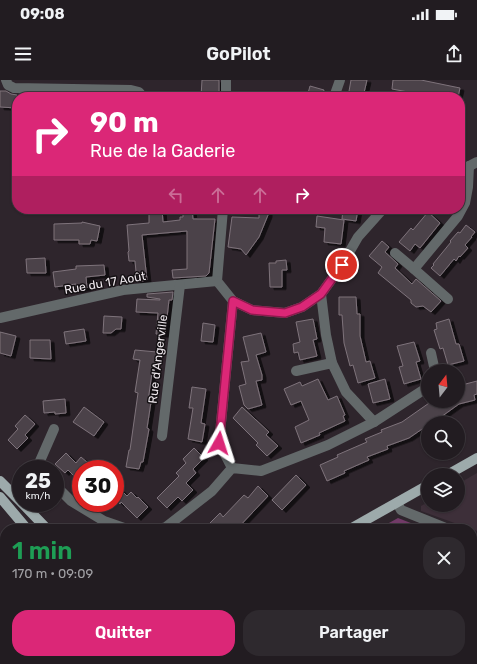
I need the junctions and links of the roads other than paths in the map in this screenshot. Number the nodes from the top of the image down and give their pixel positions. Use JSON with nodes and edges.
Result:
{"nodes":[{"id":1,"x":6,"y":80,"type":"edge"},
{"id":2,"x":226,"y":80,"type":"edge"},
{"id":3,"x":340,"y":80,"type":"edge"},
{"id":4,"x":139,"y":92,"type":"edge"},
{"id":5,"x":226,"y":92,"type":"edge"},
{"id":6,"x":336,"y":92,"type":"edge"},
{"id":7,"x":469,"y":166,"type":"edge"},
{"id":8,"x":465,"y":202,"type":"edge"},
{"id":9,"x":223,"y":214,"type":"edge"},
{"id":10,"x":378,"y":214,"type":"edge"},
{"id":11,"x":459,"y":214,"type":"edge"},
{"id":12,"x":395,"y":253,"type":"dead end"},
{"id":13,"x":414,"y":269,"type":"junction"},
{"id":14,"x":217,"y":281,"type":"junction"},
{"id":15,"x":180,"y":285,"type":"junction"},
{"id":16,"x":321,"y":294,"type":"junction"},
{"id":17,"x":448,"y":299,"type":"dead end"},
{"id":18,"x":233,"y":301,"type":"junction"},
{"id":19,"x":0,"y":318,"type":"edge"},
{"id":20,"x":431,"y":353,"type":"dead end"},
{"id":21,"x":332,"y":363,"type":"junction"},
{"id":22,"x":433,"y":364,"type":"edge"},
{"id":23,"x":296,"y":371,"type":"dead end"},
{"id":24,"x":421,"y":392,"type":"edge"},
{"id":25,"x":374,"y":422,"type":"junction"},
{"id":26,"x":54,"y":429,"type":"dead end"},
{"id":27,"x":162,"y":436,"type":"dead end"},
{"id":28,"x":477,"y":458,"type":"edge"},
{"id":29,"x":40,"y":460,"type":"edge"},
{"id":30,"x":232,"y":468,"type":"junction"},
{"id":31,"x":459,"y":468,"type":"edge"},
{"id":32,"x":0,"y":481,"type":"edge"},
{"id":33,"x":421,"y":489,"type":"edge"},
{"id":34,"x":12,"y":494,"type":"edge"},
{"id":35,"x":64,"y":495,"type":"edge"},
{"id":36,"x":1,"y":502,"type":"edge"},
{"id":37,"x":397,"y":503,"type":"junction"},
{"id":38,"x":30,"y":512,"type":"edge"},
{"id":39,"x":22,"y":524,"type":"edge"},
{"id":40,"x":42,"y":524,"type":"edge"},
{"id":41,"x":113,"y":524,"type":"edge"},
{"id":42,"x":170,"y":524,"type":"edge"},
{"id":43,"x":359,"y":524,"type":"edge"},
{"id":44,"x":436,"y":524,"type":"edge"}],
"edges":[{"from":1,"to":4,"type":"street"},
{"from":2,"to":5,"type":"street"},
{"from":3,"to":6,"type":"street"},
{"from":7,"to":8,"type":"street"},
{"from":9,"to":14,"type":"street"},
{"from":10,"to":16,"type":"street"},
{"from":11,"to":13,"type":"street"},
{"from":12,"to":13,"type":"street"},
{"from":13,"to":17,"type":"street"},
{"from":14,"to":15,"type":"street","name":"Rue du 17 Août"},
{"from":14,"to":18,"type":"street"},
{"from":15,"to":19,"type":"street","name":"Rue du 17 Août"},
{"from":15,"to":27,"type":"street","name":"Rue d'Angerville"},
{"from":16,"to":18,"type":"street"},
{"from":16,"to":21,"type":"street"},
{"from":18,"to":30,"type":"street"},
{"from":20,"to":22,"type":"street"},
{"from":21,"to":23,"type":"street"},
{"from":21,"to":25,"type":"street"},
{"from":24,"to":25,"type":"street"},
{"from":25,"to":30,"type":"street"},
{"from":26,"to":29,"type":"street"},
{"from":28,"to":31,"type":"main road"},
{"from":30,"to":42,"type":"street"},
{"from":32,"to":34,"type":"main road"},
{"from":33,"to":37,"type":"main road"},
{"from":35,"to":41,"type":"street"},
{"from":36,"to":39,"type":"main road"},
{"from":37,"to":43,"type":"main road"},
{"from":37,"to":44,"type":"street"},
{"from":38,"to":40,"type":"main road"}]}
